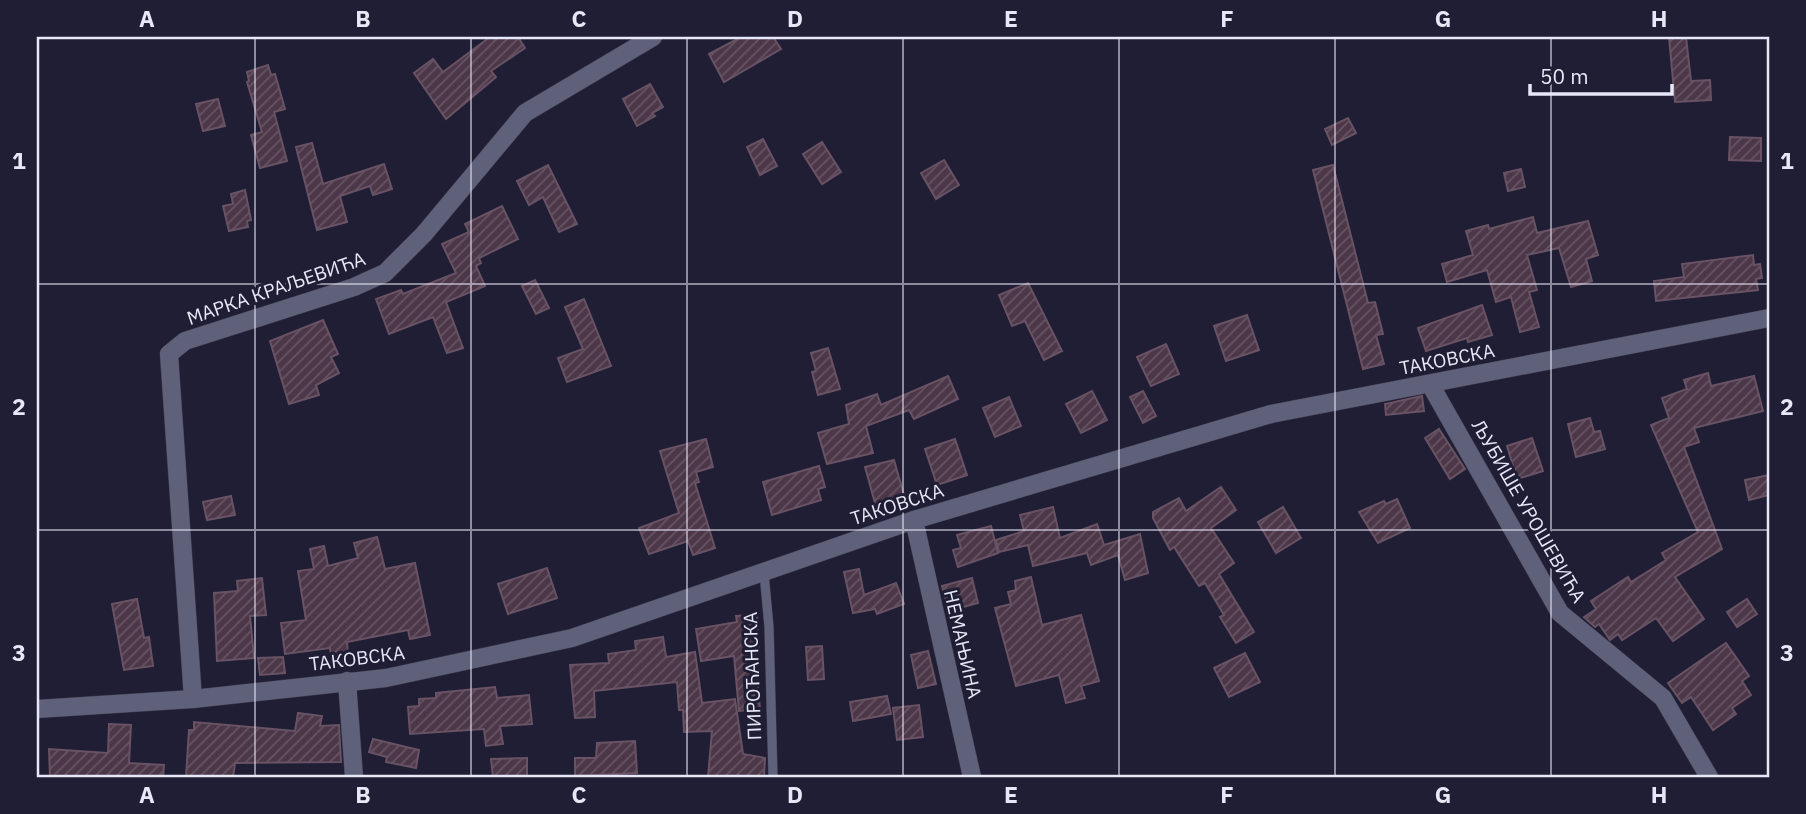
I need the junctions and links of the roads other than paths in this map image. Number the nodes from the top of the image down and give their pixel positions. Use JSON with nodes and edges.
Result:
{"nodes":[{"id":1,"x":653,"y":37,"type":"edge"},
{"id":2,"x":1769,"y":318,"type":"edge"},
{"id":3,"x":1430,"y":384,"type":"junction"},
{"id":4,"x":914,"y":520,"type":"junction"},
{"id":5,"x":764,"y":573,"type":"junction"},
{"id":6,"x":347,"y":681,"type":"junction"},
{"id":7,"x":193,"y":699,"type":"junction"},
{"id":8,"x":37,"y":709,"type":"edge"},
{"id":9,"x":354,"y":777,"type":"edge"},
{"id":10,"x":774,"y":777,"type":"edge"},
{"id":11,"x":972,"y":777,"type":"edge"},
{"id":12,"x":1709,"y":777,"type":"edge"}],
"edges":[{"from":1,"to":7,"type":"street","name":"МАРКА КРАЉЕВИЋА"},
{"from":2,"to":3,"type":"street","name":"ТАКОВСКА"},
{"from":3,"to":4,"type":"street","name":"ТАКОВСКА"},
{"from":3,"to":12,"type":"street","name":"ЉУБИШЕ УРОШЕВИЋА"},
{"from":4,"to":5,"type":"street","name":"ТАКОВСКА"},
{"from":4,"to":11,"type":"street","name":"НЕМАЊИНА"},
{"from":5,"to":6,"type":"street","name":"ТАКОВСКА"},
{"from":5,"to":10,"type":"lane","name":"ПИРОЋАНСКА"},
{"from":6,"to":7,"type":"street","name":"ТАКОВСКА"},
{"from":6,"to":9,"type":"street"},
{"from":7,"to":8,"type":"street","name":"ТАКОВСКА"}]}
